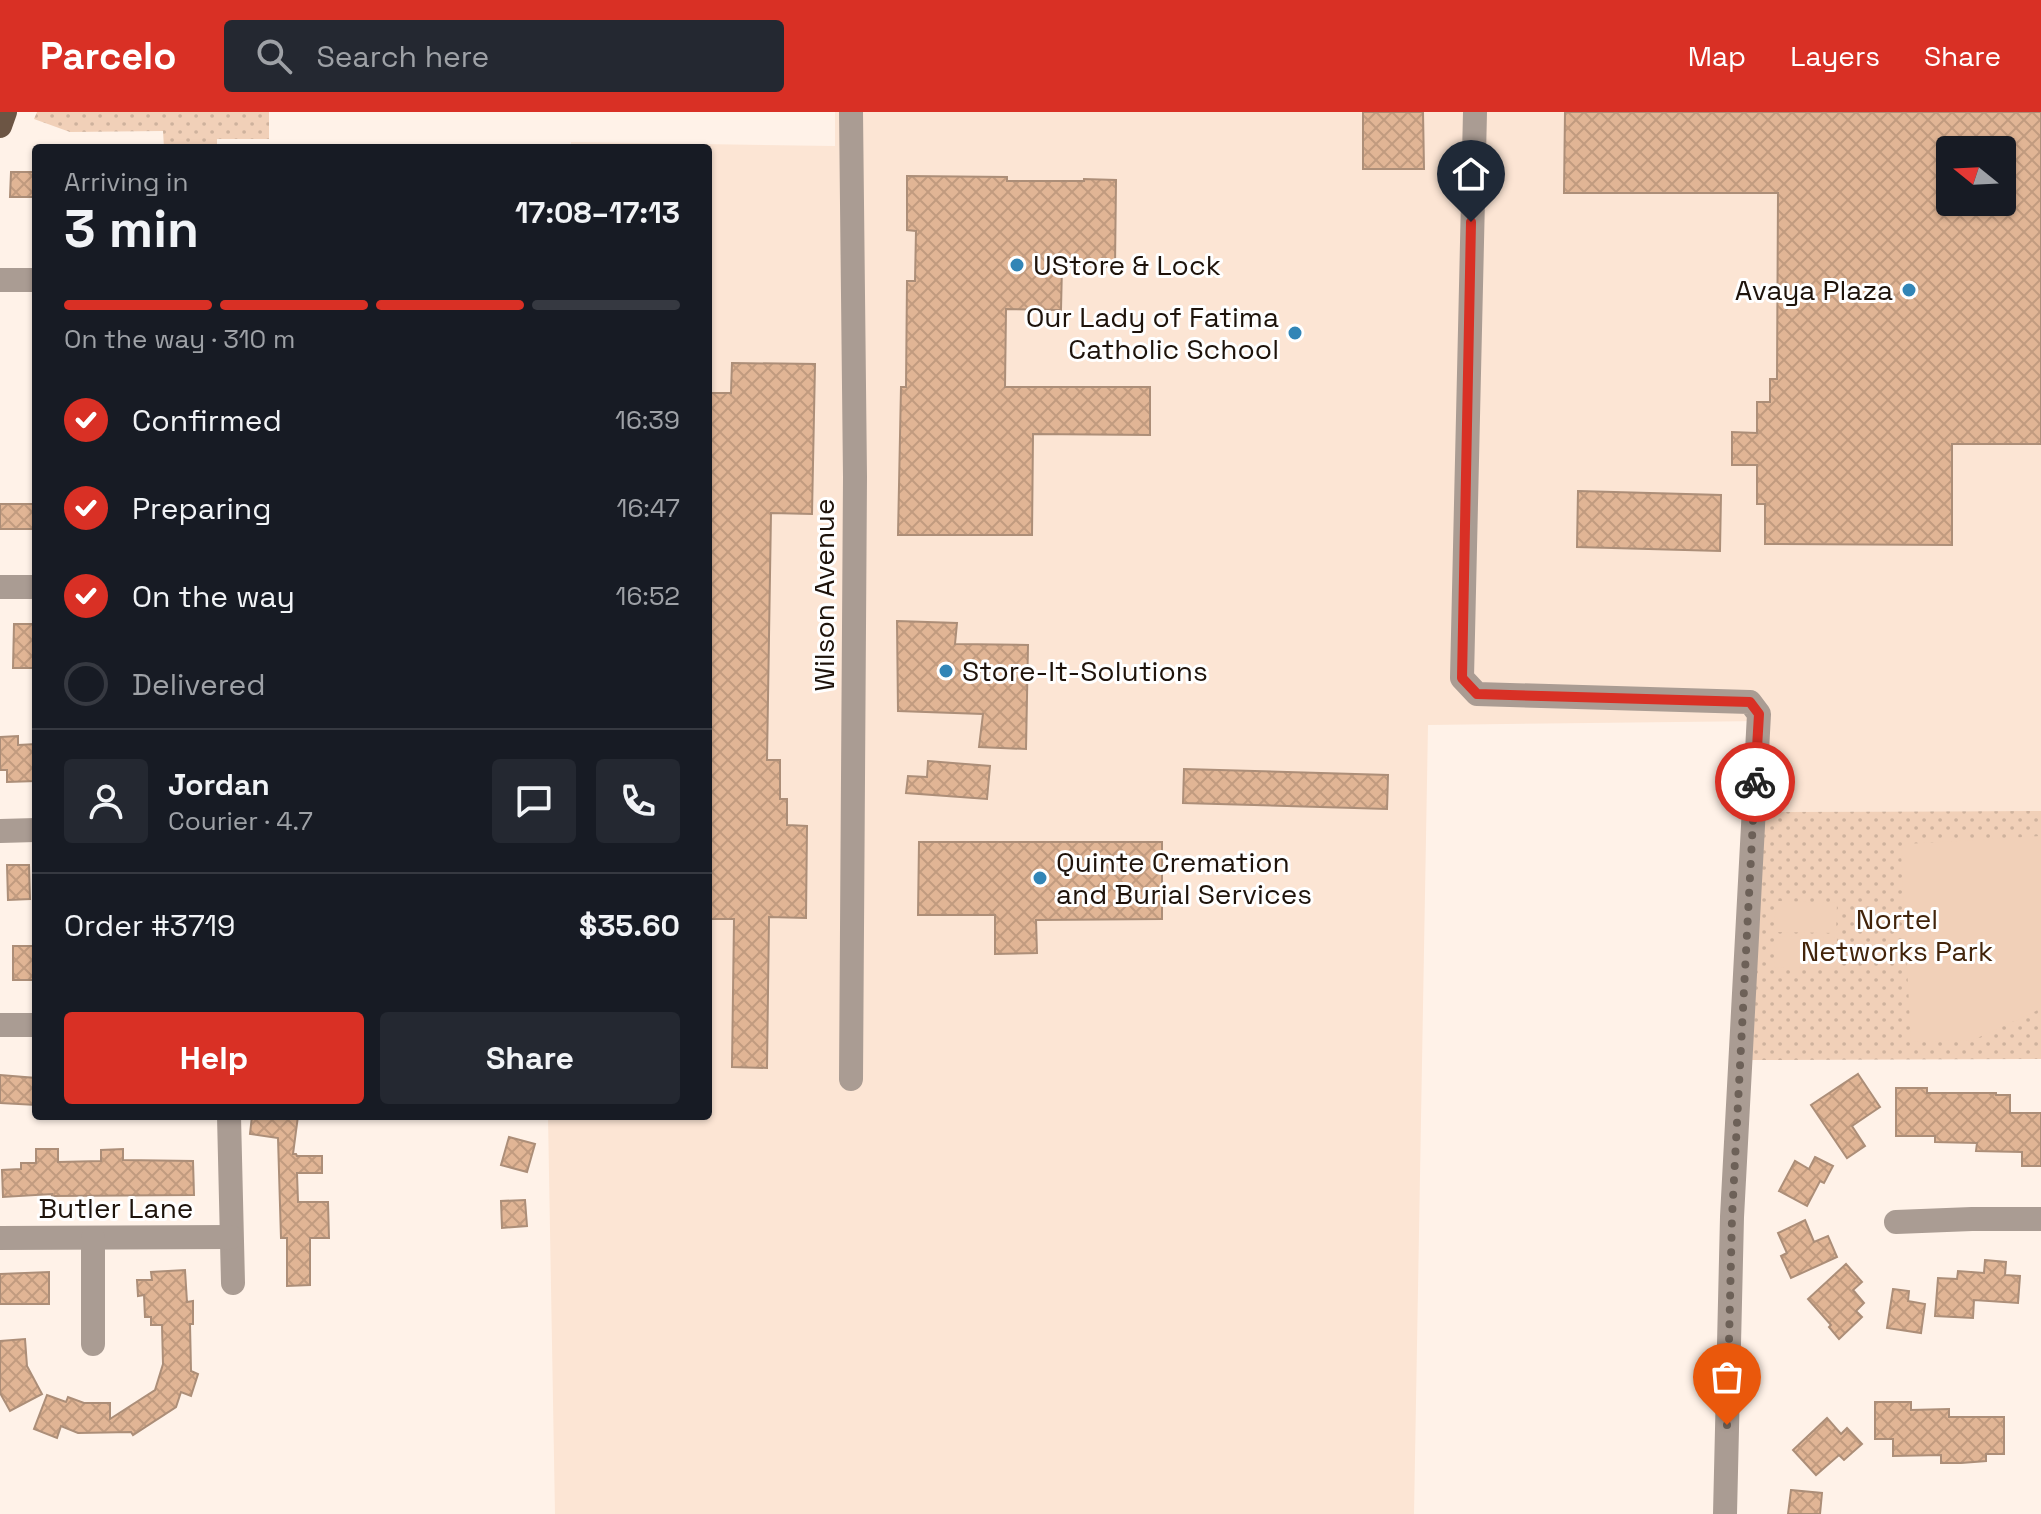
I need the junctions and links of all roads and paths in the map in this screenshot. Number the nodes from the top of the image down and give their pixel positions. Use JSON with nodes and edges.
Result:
{"nodes":[{"id":1,"x":5,"y":112,"type":"edge"},
{"id":2,"x":851,"y":112,"type":"edge"},
{"id":3,"x":1475,"y":112,"type":"edge"},
{"id":4,"x":0,"y":126,"type":"edge"},
{"id":5,"x":0,"y":280,"type":"edge"},
{"id":6,"x":32,"y":280,"type":"edge"},
{"id":7,"x":0,"y":587,"type":"edge"},
{"id":8,"x":32,"y":587,"type":"edge"},
{"id":9,"x":32,"y":830,"type":"edge"},
{"id":10,"x":0,"y":831,"type":"edge"},
{"id":11,"x":0,"y":1025,"type":"edge"},
{"id":12,"x":32,"y":1025,"type":"edge"},
{"id":13,"x":851,"y":1079,"type":"dead end"},
{"id":14,"x":229,"y":1120,"type":"edge"},
{"id":15,"x":2041,"y":1219,"type":"edge"},
{"id":16,"x":1896,"y":1222,"type":"dead end"},
{"id":17,"x":231,"y":1237,"type":"junction"},
{"id":18,"x":0,"y":1238,"type":"edge"},
{"id":19,"x":93,"y":1238,"type":"junction"},
{"id":20,"x":233,"y":1283,"type":"dead end"},
{"id":21,"x":93,"y":1344,"type":"dead end"},
{"id":22,"x":1725,"y":1514,"type":"edge"}],
"edges":[{"from":1,"to":4,"type":"main road"},
{"from":2,"to":13,"type":"street","name":"Wilson Avenue"},
{"from":3,"to":22,"type":"street"},
{"from":5,"to":6,"type":"street"},
{"from":7,"to":8,"type":"street"},
{"from":9,"to":10,"type":"street"},
{"from":11,"to":12,"type":"street"},
{"from":14,"to":17,"type":"street"},
{"from":15,"to":16,"type":"street"},
{"from":17,"to":19,"type":"street","name":"Butler Lane"},
{"from":17,"to":20,"type":"street"},
{"from":18,"to":19,"type":"street","name":"Butler Lane"},
{"from":19,"to":21,"type":"street"}]}
